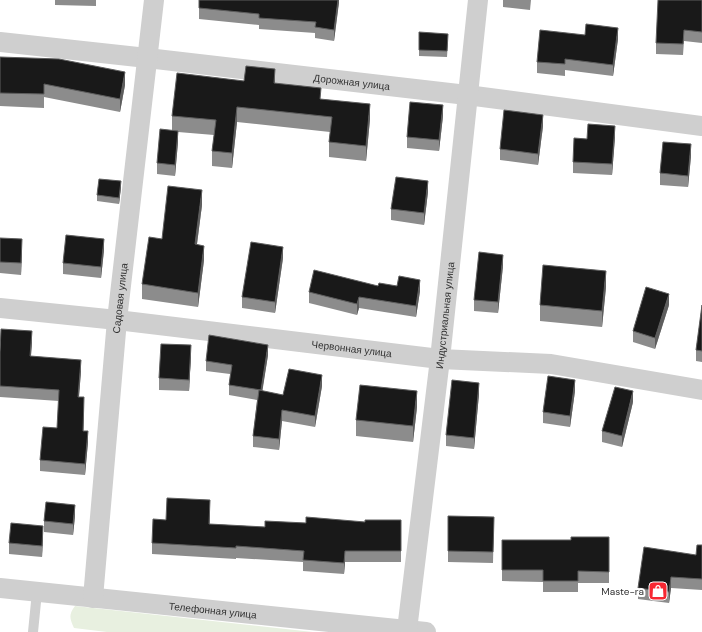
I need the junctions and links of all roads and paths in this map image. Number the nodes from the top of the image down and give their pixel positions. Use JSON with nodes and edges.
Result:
{"nodes":[{"id":1,"x":154,"y":0,"type":"edge"},
{"id":2,"x":478,"y":0,"type":"edge"},
{"id":3,"x":0,"y":42,"type":"edge"},
{"id":4,"x":148,"y":58,"type":"junction"},
{"id":5,"x":467,"y":95,"type":"junction"},
{"id":6,"x":702,"y":126,"type":"edge"},
{"id":7,"x":0,"y":308,"type":"edge"},
{"id":8,"x":117,"y":320,"type":"junction"},
{"id":9,"x":440,"y":359,"type":"junction"},
{"id":10,"x":702,"y":390,"type":"edge"},
{"id":11,"x":0,"y":588,"type":"edge"},
{"id":12,"x":37,"y":592,"type":"junction"},
{"id":13,"x":93,"y":598,"type":"junction"},
{"id":14,"x":406,"y":630,"type":"junction"},
{"id":15,"x":33,"y":632,"type":"edge"},
{"id":16,"x":426,"y":632,"type":"edge"}],
"edges":[{"from":1,"to":4,"type":"street","name":"Садовая улица"},
{"from":2,"to":5,"type":"street","name":"Индустриальная улица"},
{"from":3,"to":4,"type":"street","name":"Дорожная улица"},
{"from":4,"to":5,"type":"street","name":"Дорожная улица"},
{"from":4,"to":8,"type":"street","name":"Садовая улица"},
{"from":5,"to":6,"type":"street","name":"Дорожная улица"},
{"from":5,"to":9,"type":"street","name":"Индустриальная улица"},
{"from":7,"to":8,"type":"street","name":"Червонная улица"},
{"from":8,"to":9,"type":"street","name":"Червонная улица"},
{"from":8,"to":13,"type":"street","name":"Садовая улица"},
{"from":9,"to":10,"type":"street","name":"Червонная улица"},
{"from":9,"to":14,"type":"street","name":"Индустриальная улица"},
{"from":11,"to":12,"type":"street","name":"Телефонная улица"},
{"from":12,"to":13,"type":"street","name":"Телефонная улица"},
{"from":12,"to":15,"type":"lane"},
{"from":13,"to":14,"type":"street","name":"Телефонная улица"},
{"from":14,"to":16,"type":"street","name":"Телефонная улица"}]}
